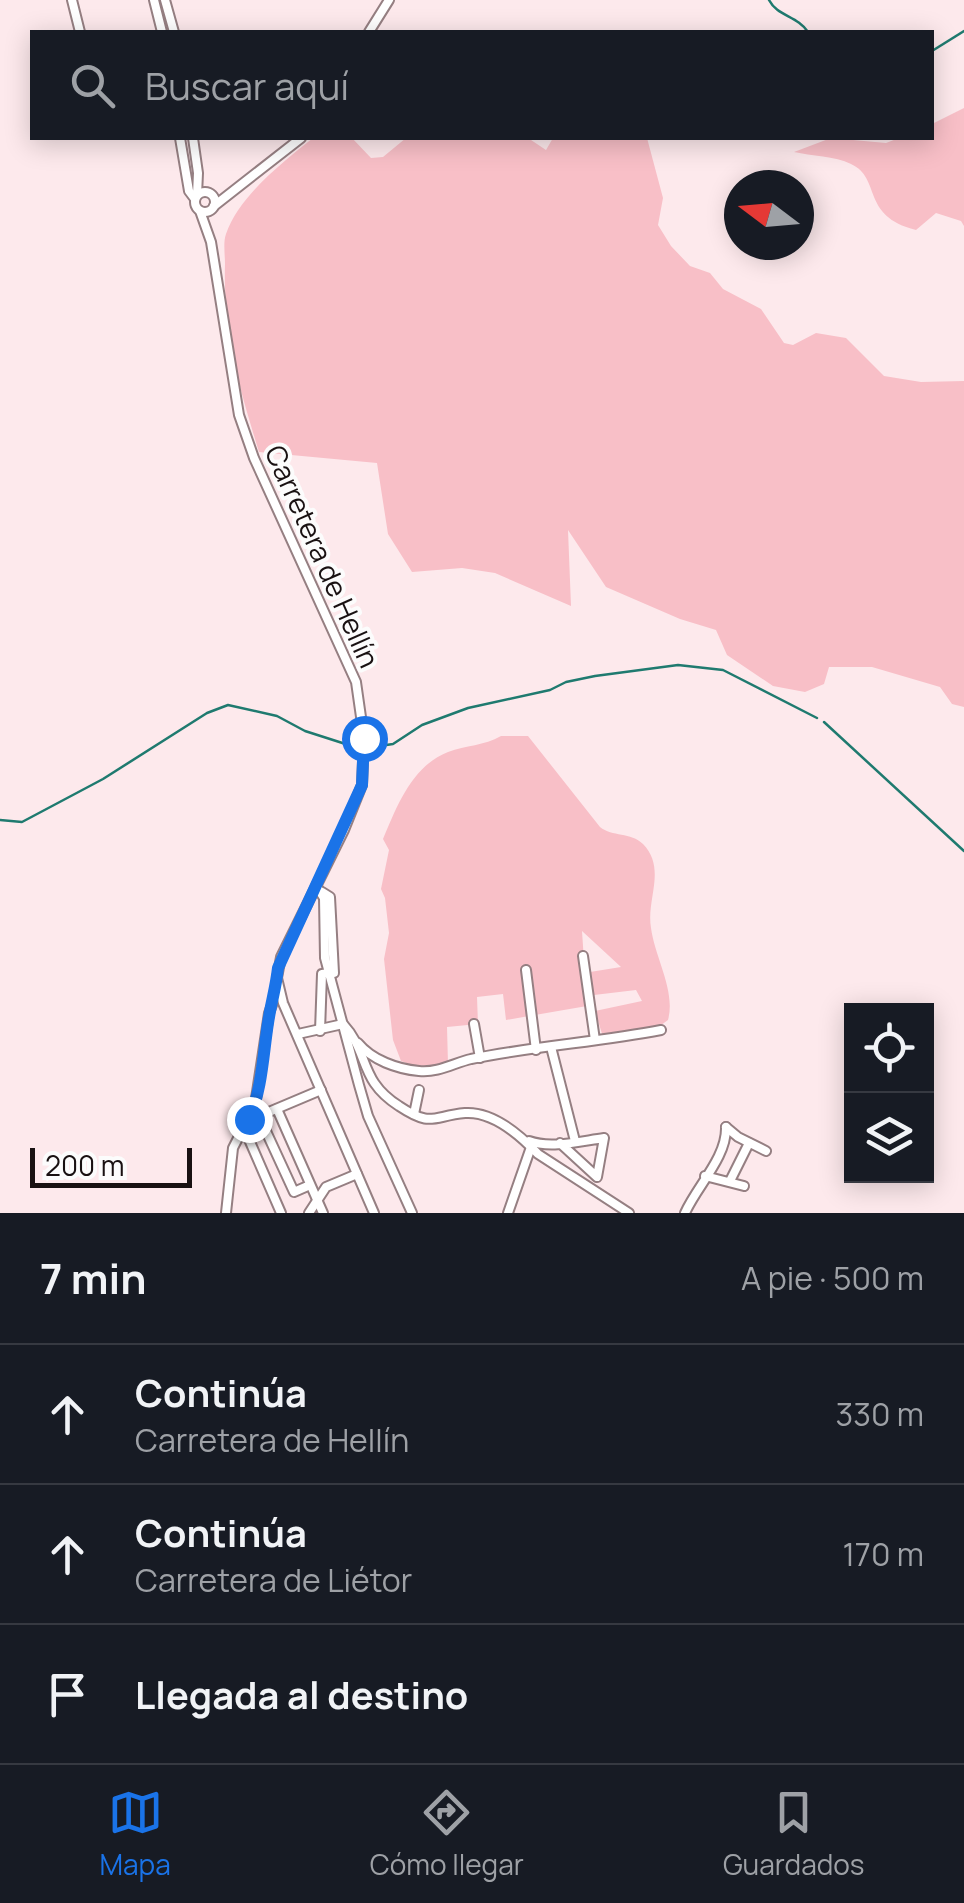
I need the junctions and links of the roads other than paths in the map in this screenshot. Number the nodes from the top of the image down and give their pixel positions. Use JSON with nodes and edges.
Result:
{"nodes":[{"id":1,"x":72,"y":0,"type":"edge"},
{"id":2,"x":154,"y":0,"type":"edge"},
{"id":3,"x":165,"y":0,"type":"edge"},
{"id":4,"x":389,"y":0,"type":"edge"},
{"id":5,"x":80,"y":30,"type":"edge"},
{"id":6,"x":162,"y":30,"type":"edge"},
{"id":7,"x":173,"y":30,"type":"edge"},
{"id":8,"x":371,"y":30,"type":"edge"},
{"id":9,"x":180,"y":140,"type":"edge"},
{"id":10,"x":193,"y":140,"type":"edge"},
{"id":11,"x":298,"y":140,"type":"edge"},
{"id":12,"x":198,"y":173,"type":"junction"},
{"id":13,"x":229,"y":192,"type":"junction"},
{"id":14,"x":210,"y":194,"type":"junction"},
{"id":15,"x":194,"y":196,"type":"junction"},
{"id":16,"x":213,"y":207,"type":"junction"},
{"id":17,"x":200,"y":210,"type":"junction"},
{"id":18,"x":210,"y":242,"type":"junction"},
{"id":19,"x":320,"y":890,"type":"junction"},
{"id":20,"x":582,"y":956,"type":"dead end"},
{"id":21,"x":526,"y":970,"type":"dead end"},
{"id":22,"x":329,"y":972,"type":"junction"},
{"id":23,"x":278,"y":989,"type":"junction"},
{"id":24,"x":334,"y":990,"type":"junction"},
{"id":25,"x":342,"y":1024,"type":"junction"},
{"id":26,"x":474,"y":1024,"type":"dead end"},
{"id":27,"x":662,"y":1030,"type":"dead end"},
{"id":28,"x":320,"y":1031,"type":"junction"},
{"id":29,"x":298,"y":1034,"type":"junction"},
{"id":30,"x":355,"y":1039,"type":"junction"},
{"id":31,"x":595,"y":1040,"type":"junction"},
{"id":32,"x":551,"y":1048,"type":"junction"},
{"id":33,"x":536,"y":1050,"type":"junction"},
{"id":34,"x":480,"y":1058,"type":"junction"},
{"id":35,"x":322,"y":1090,"type":"junction"},
{"id":36,"x":419,"y":1090,"type":"dead end"},
{"id":37,"x":277,"y":1109,"type":"junction"},
{"id":38,"x":414,"y":1114,"type":"junction"},
{"id":39,"x":254,"y":1118,"type":"junction"},
{"id":40,"x":244,"y":1128,"type":"junction"},
{"id":41,"x":575,"y":1141,"type":"junction"},
{"id":42,"x":560,"y":1143,"type":"junction"},
{"id":43,"x":530,"y":1144,"type":"junction"},
{"id":44,"x":749,"y":1144,"type":"junction"},
{"id":45,"x":766,"y":1151,"type":"dead end"},
{"id":46,"x":357,"y":1174,"type":"junction"},
{"id":47,"x":705,"y":1176,"type":"junction"},
{"id":48,"x":596,"y":1177,"type":"junction"},
{"id":49,"x":730,"y":1181,"type":"junction"},
{"id":50,"x":310,"y":1185,"type":"junction"},
{"id":51,"x":744,"y":1186,"type":"dead end"},
{"id":52,"x":595,"y":1194,"type":"junction"},
{"id":53,"x":318,"y":1200,"type":"junction"},
{"id":54,"x":226,"y":1213,"type":"edge"},
{"id":55,"x":281,"y":1213,"type":"edge"},
{"id":56,"x":309,"y":1213,"type":"edge"},
{"id":57,"x":323,"y":1213,"type":"edge"},
{"id":58,"x":374,"y":1213,"type":"edge"},
{"id":59,"x":412,"y":1213,"type":"edge"},
{"id":60,"x":508,"y":1213,"type":"edge"},
{"id":61,"x":629,"y":1213,"type":"edge"},
{"id":62,"x":685,"y":1213,"type":"edge"}],
"edges":[{"from":1,"to":5,"type":"street"},
{"from":2,"to":6,"type":"street"},
{"from":3,"to":7,"type":"street"},
{"from":4,"to":8,"type":"street"},
{"from":9,"to":15,"type":"street"},
{"from":10,"to":12,"type":"street","name":"Carretera de Hellín"},
{"from":11,"to":13,"type":"street"},
{"from":12,"to":14,"type":"street","name":"Carretera de Hellín"},
{"from":12,"to":15,"type":"street","name":"Carretera de Hellín"},
{"from":13,"to":14,"type":"street"},
{"from":13,"to":16,"type":"street"},
{"from":14,"to":15,"type":"street"},
{"from":14,"to":16,"type":"street","name":"Carretera de Hellín"},
{"from":15,"to":17,"type":"street","name":"Carretera de Hellín"},
{"from":16,"to":17,"type":"street"},
{"from":16,"to":18,"type":"street","name":"Carretera de Hellín"},
{"from":17,"to":18,"type":"street","name":"Carretera de Hellín"},
{"from":18,"to":19,"type":"street","name":"Carretera de Hellín"},
{"from":19,"to":22,"type":"street"},
{"from":19,"to":23,"type":"street","name":"Carretera de Hellín"},
{"from":19,"to":24,"type":"street"},
{"from":20,"to":31,"type":"street"},
{"from":21,"to":33,"type":"street"},
{"from":22,"to":24,"type":"street"},
{"from":22,"to":28,"type":"street"},
{"from":23,"to":29,"type":"street"},
{"from":23,"to":39,"type":"street","name":"Carretera de Hellín"},
{"from":24,"to":25,"type":"street"},
{"from":25,"to":28,"type":"street"},
{"from":25,"to":30,"type":"street"},
{"from":25,"to":59,"type":"street"},
{"from":26,"to":34,"type":"street"},
{"from":27,"to":31,"type":"street"},
{"from":28,"to":29,"type":"street"},
{"from":29,"to":35,"type":"street"},
{"from":30,"to":34,"type":"street"},
{"from":30,"to":38,"type":"street"},
{"from":31,"to":32,"type":"street"},
{"from":32,"to":33,"type":"street"},
{"from":32,"to":41,"type":"street"},
{"from":33,"to":34,"type":"street"},
{"from":35,"to":37,"type":"street"},
{"from":35,"to":46,"type":"street"},
{"from":36,"to":38,"type":"street"},
{"from":37,"to":39,"type":"street"},
{"from":37,"to":50,"type":"street"},
{"from":38,"to":43,"type":"street"},
{"from":39,"to":40,"type":"street","name":"Carretera de Hellín"},
{"from":39,"to":50,"type":"street"},
{"from":40,"to":54,"type":"street","name":"Carretera de Hellín"},
{"from":40,"to":55,"type":"street"},
{"from":41,"to":42,"type":"street"},
{"from":41,"to":48,"type":"street"},
{"from":42,"to":43,"type":"street"},
{"from":42,"to":48,"type":"street"},
{"from":43,"to":52,"type":"street"},
{"from":43,"to":60,"type":"street"},
{"from":44,"to":45,"type":"street"},
{"from":44,"to":47,"type":"street"},
{"from":44,"to":49,"type":"street"},
{"from":46,"to":53,"type":"street"},
{"from":46,"to":58,"type":"street"},
{"from":47,"to":49,"type":"street"},
{"from":47,"to":62,"type":"street"},
{"from":48,"to":52,"type":"street"},
{"from":49,"to":51,"type":"street"},
{"from":50,"to":53,"type":"street"},
{"from":52,"to":61,"type":"street"},
{"from":53,"to":56,"type":"street"},
{"from":53,"to":57,"type":"street"}]}
